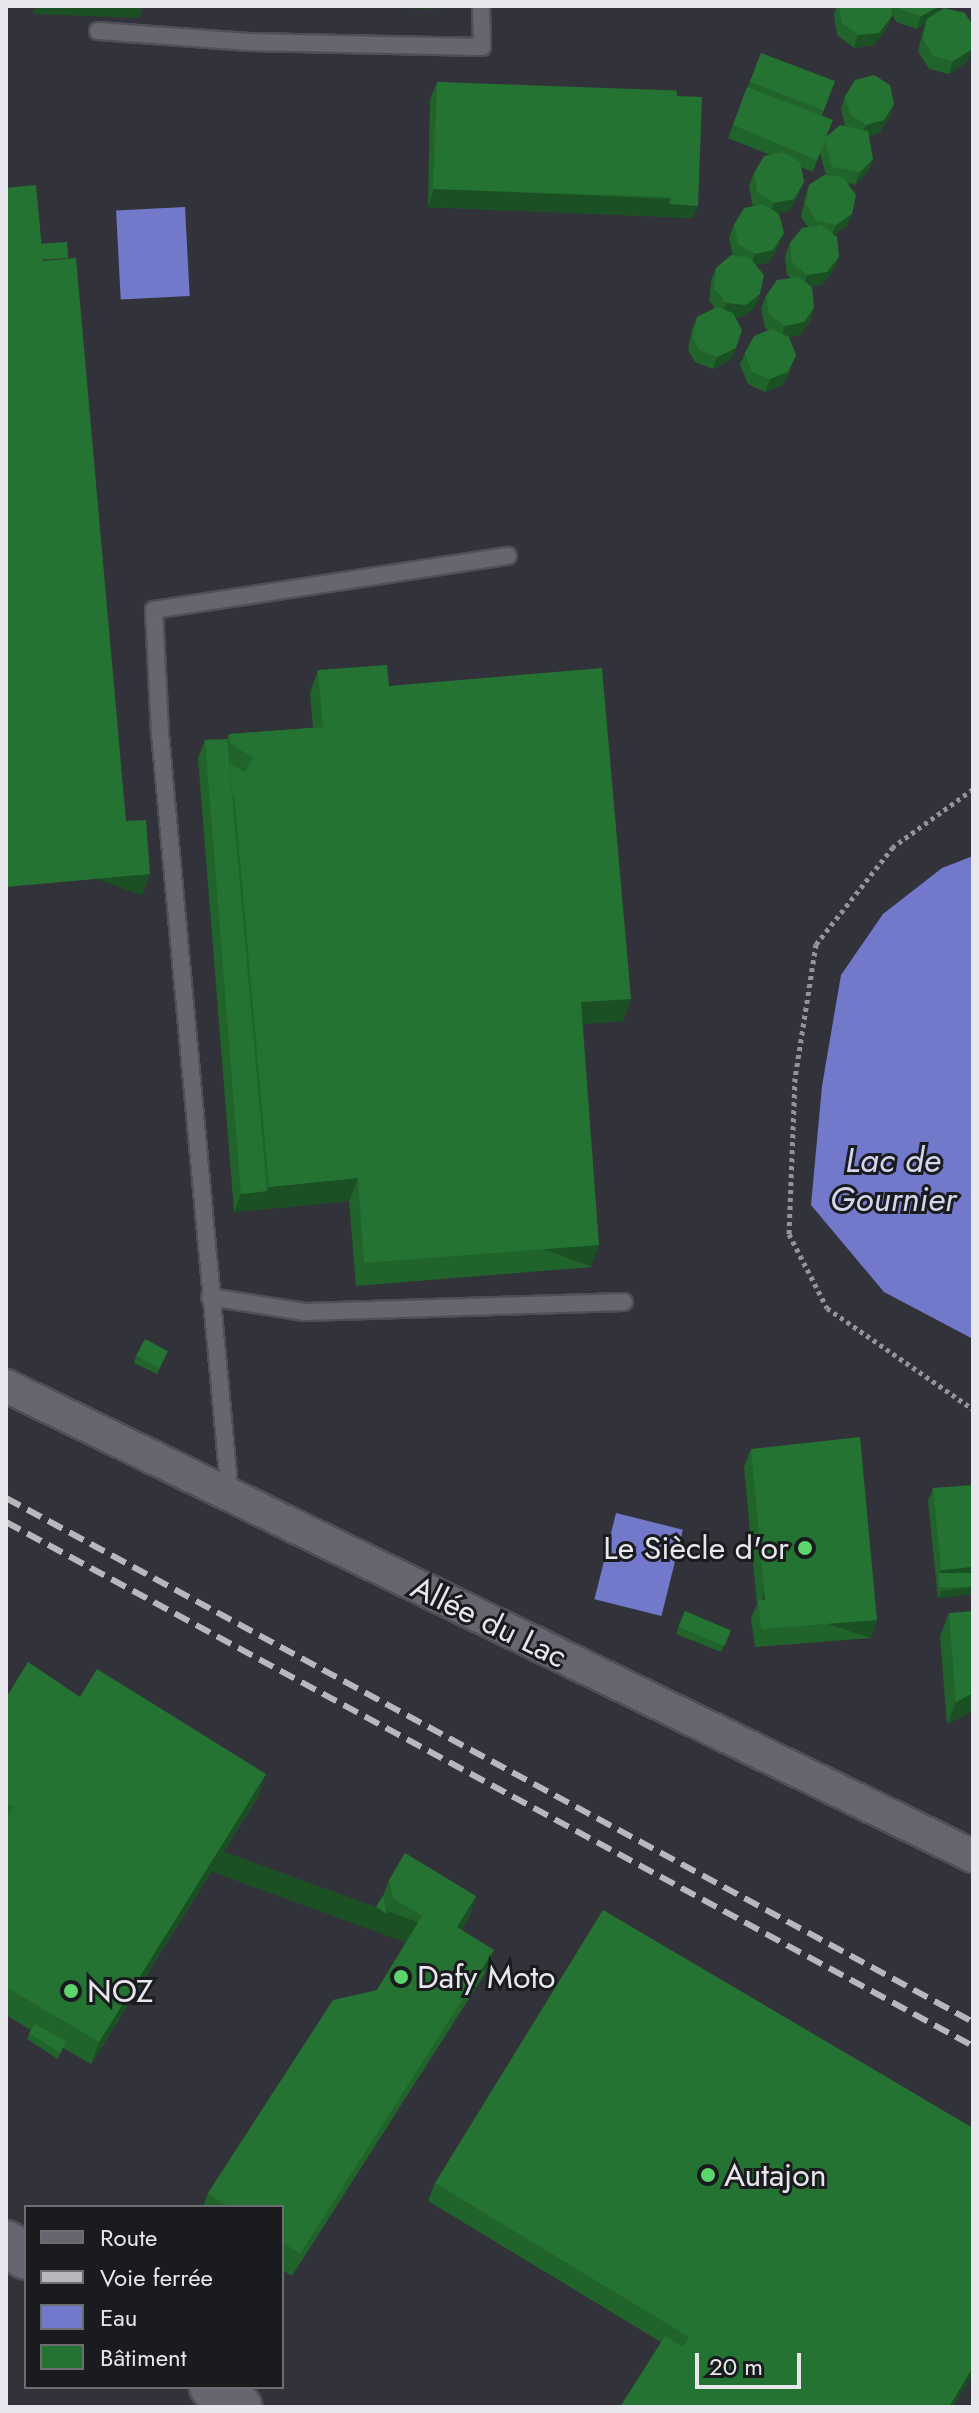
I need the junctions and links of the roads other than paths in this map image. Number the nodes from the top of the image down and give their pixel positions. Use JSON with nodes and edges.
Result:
{"nodes":[{"id":1,"x":481,"y":6,"type":"edge"},
{"id":2,"x":98,"y":31,"type":"dead end"},
{"id":3,"x":508,"y":556,"type":"dead end"},
{"id":4,"x":210,"y":1297,"type":"junction"},
{"id":5,"x":624,"y":1302,"type":"dead end"},
{"id":6,"x":6,"y":1386,"type":"edge"},
{"id":7,"x":230,"y":1496,"type":"junction"},
{"id":8,"x":973,"y":1856,"type":"edge"},
{"id":9,"x":6,"y":2243,"type":"edge"},
{"id":10,"x":24,"y":2256,"type":"edge"},
{"id":11,"x":215,"y":2389,"type":"edge"},
{"id":12,"x":240,"y":2407,"type":"edge"}],
"edges":[{"from":1,"to":2,"type":"lane"},
{"from":3,"to":4,"type":"lane"},
{"from":4,"to":5,"type":"lane"},
{"from":4,"to":7,"type":"lane"},
{"from":6,"to":7,"type":"street","name":"Allée du Lac"},
{"from":7,"to":8,"type":"street","name":"Allée du Lac"},
{"from":9,"to":10,"type":"main road"},
{"from":11,"to":12,"type":"main road"}]}
